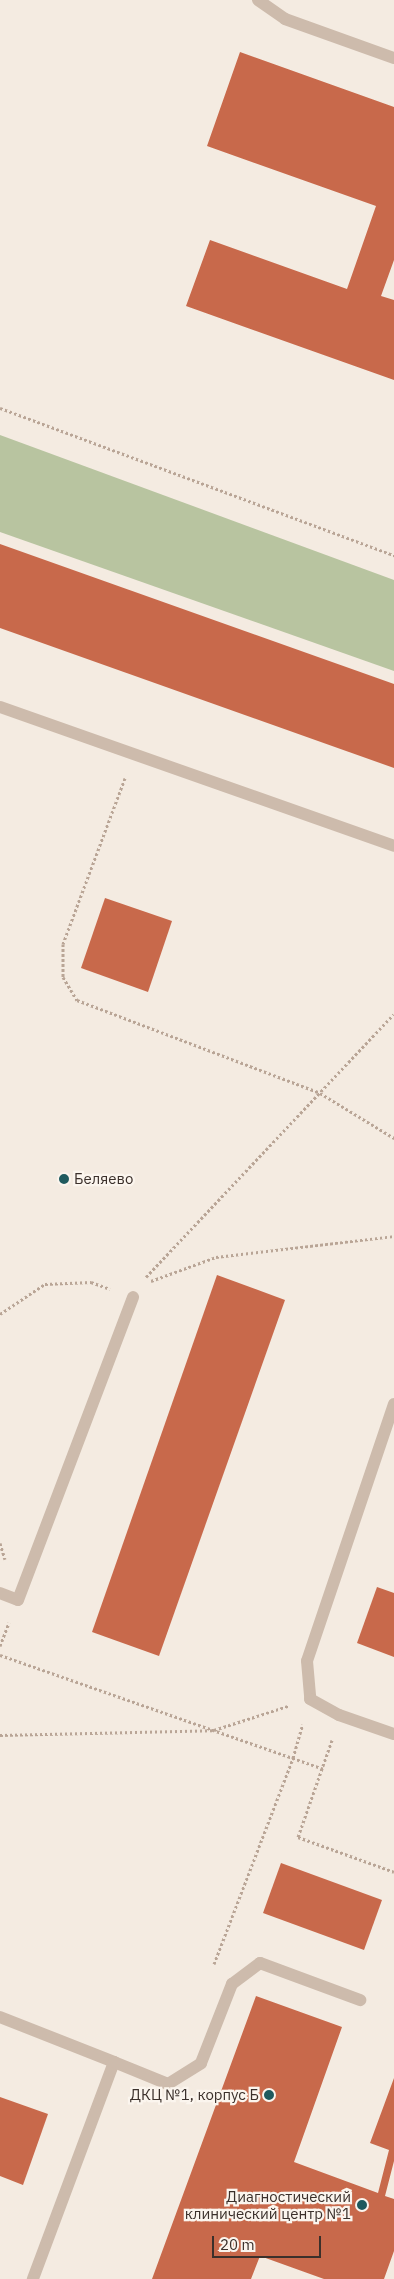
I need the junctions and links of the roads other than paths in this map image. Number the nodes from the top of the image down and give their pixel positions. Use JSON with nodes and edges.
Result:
{"nodes":[{"id":1,"x":258,"y":0,"type":"edge"},
{"id":2,"x":394,"y":58,"type":"edge"},
{"id":3,"x":0,"y":707,"type":"edge"},
{"id":4,"x":394,"y":846,"type":"edge"},
{"id":5,"x":133,"y":1297,"type":"road end"},
{"id":6,"x":394,"y":1404,"type":"edge"},
{"id":7,"x":0,"y":1593,"type":"edge"},
{"id":8,"x":394,"y":1734,"type":"edge"},
{"id":9,"x":360,"y":2000,"type":"dead end"},
{"id":10,"x":0,"y":2017,"type":"edge"},
{"id":11,"x":114,"y":2062,"type":"junction"},
{"id":12,"x":33,"y":2279,"type":"edge"}],
"edges":[{"from":1,"to":2,"type":"lane"},
{"from":3,"to":4,"type":"lane"},
{"from":5,"to":7,"type":"lane"},
{"from":6,"to":8,"type":"lane"},
{"from":9,"to":11,"type":"lane"},
{"from":10,"to":11,"type":"lane"},
{"from":11,"to":12,"type":"lane"}]}
